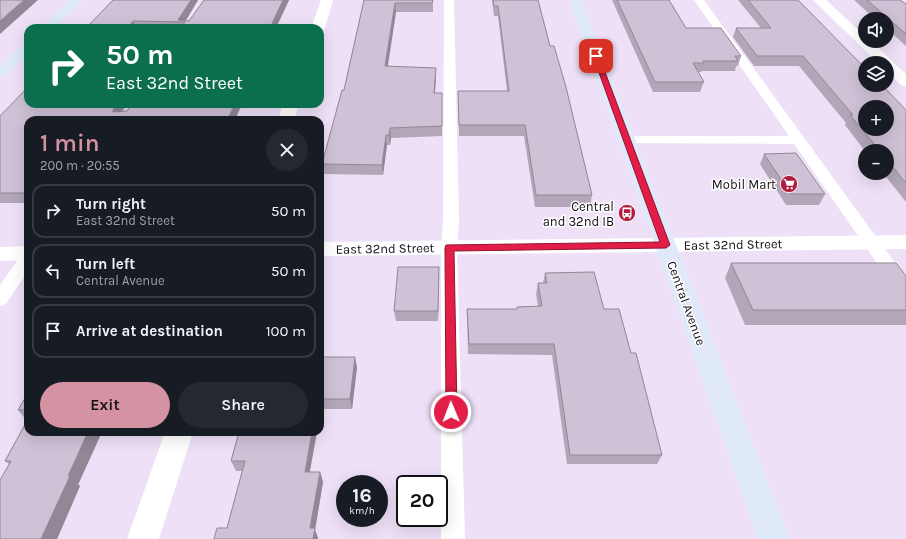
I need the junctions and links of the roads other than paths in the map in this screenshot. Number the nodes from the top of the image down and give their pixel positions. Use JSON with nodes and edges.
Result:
{"nodes":[{"id":1,"x":77,"y":0,"type":"edge"},
{"id":2,"x":327,"y":0,"type":"edge"},
{"id":3,"x":448,"y":0,"type":"edge"},
{"id":4,"x":575,"y":0,"type":"edge"},
{"id":5,"x":698,"y":0,"type":"edge"},
{"id":6,"x":820,"y":0,"type":"edge"},
{"id":7,"x":52,"y":24,"type":"edge"},
{"id":8,"x":319,"y":24,"type":"edge"},
{"id":9,"x":24,"y":51,"type":"edge"},
{"id":10,"x":878,"y":56,"type":"edge"},
{"id":11,"x":894,"y":71,"type":"edge"},
{"id":12,"x":0,"y":74,"type":"edge"},
{"id":13,"x":906,"y":82,"type":"edge"},
{"id":14,"x":627,"y":140,"type":"junction"},
{"id":15,"x":799,"y":140,"type":"junction"},
{"id":16,"x":870,"y":242,"type":"junction"},
{"id":17,"x":906,"y":242,"type":"edge"},
{"id":18,"x":666,"y":245,"type":"junction"},
{"id":19,"x":449,"y":248,"type":"junction"},
{"id":20,"x":324,"y":249,"type":"edge"},
{"id":21,"x":24,"y":253,"type":"edge"},
{"id":22,"x":0,"y":254,"type":"edge"},
{"id":23,"x":24,"y":264,"type":"edge"},
{"id":24,"x":906,"y":291,"type":"edge"},
{"id":25,"x":0,"y":299,"type":"edge"},
{"id":26,"x":178,"y":436,"type":"edge"},
{"id":27,"x":143,"y":539,"type":"edge"},
{"id":28,"x":453,"y":539,"type":"edge"},
{"id":29,"x":774,"y":539,"type":"edge"}],
"edges":[{"from":1,"to":7,"type":"main road"},
{"from":2,"to":8,"type":"street"},
{"from":3,"to":19,"type":"lane"},
{"from":4,"to":14,"type":"main road","name":"Central Avenue"},
{"from":5,"to":15,"type":"lane"},
{"from":6,"to":10,"type":"street"},
{"from":9,"to":12,"type":"main road"},
{"from":11,"to":13,"type":"street"},
{"from":14,"to":15,"type":"lane"},
{"from":14,"to":18,"type":"main road","name":"Central Avenue"},
{"from":15,"to":16,"type":"lane"},
{"from":16,"to":17,"type":"street","name":"East 32nd Street"},
{"from":16,"to":18,"type":"street","name":"East 32nd Street"},
{"from":16,"to":24,"type":"lane"},
{"from":18,"to":19,"type":"street","name":"East 32nd Street"},
{"from":18,"to":29,"type":"main road","name":"Central Avenue"},
{"from":19,"to":20,"type":"street","name":"East 32nd Street"},
{"from":19,"to":28,"type":"lane"},
{"from":21,"to":22,"type":"street"},
{"from":23,"to":25,"type":"lane"},
{"from":26,"to":27,"type":"street"}]}
